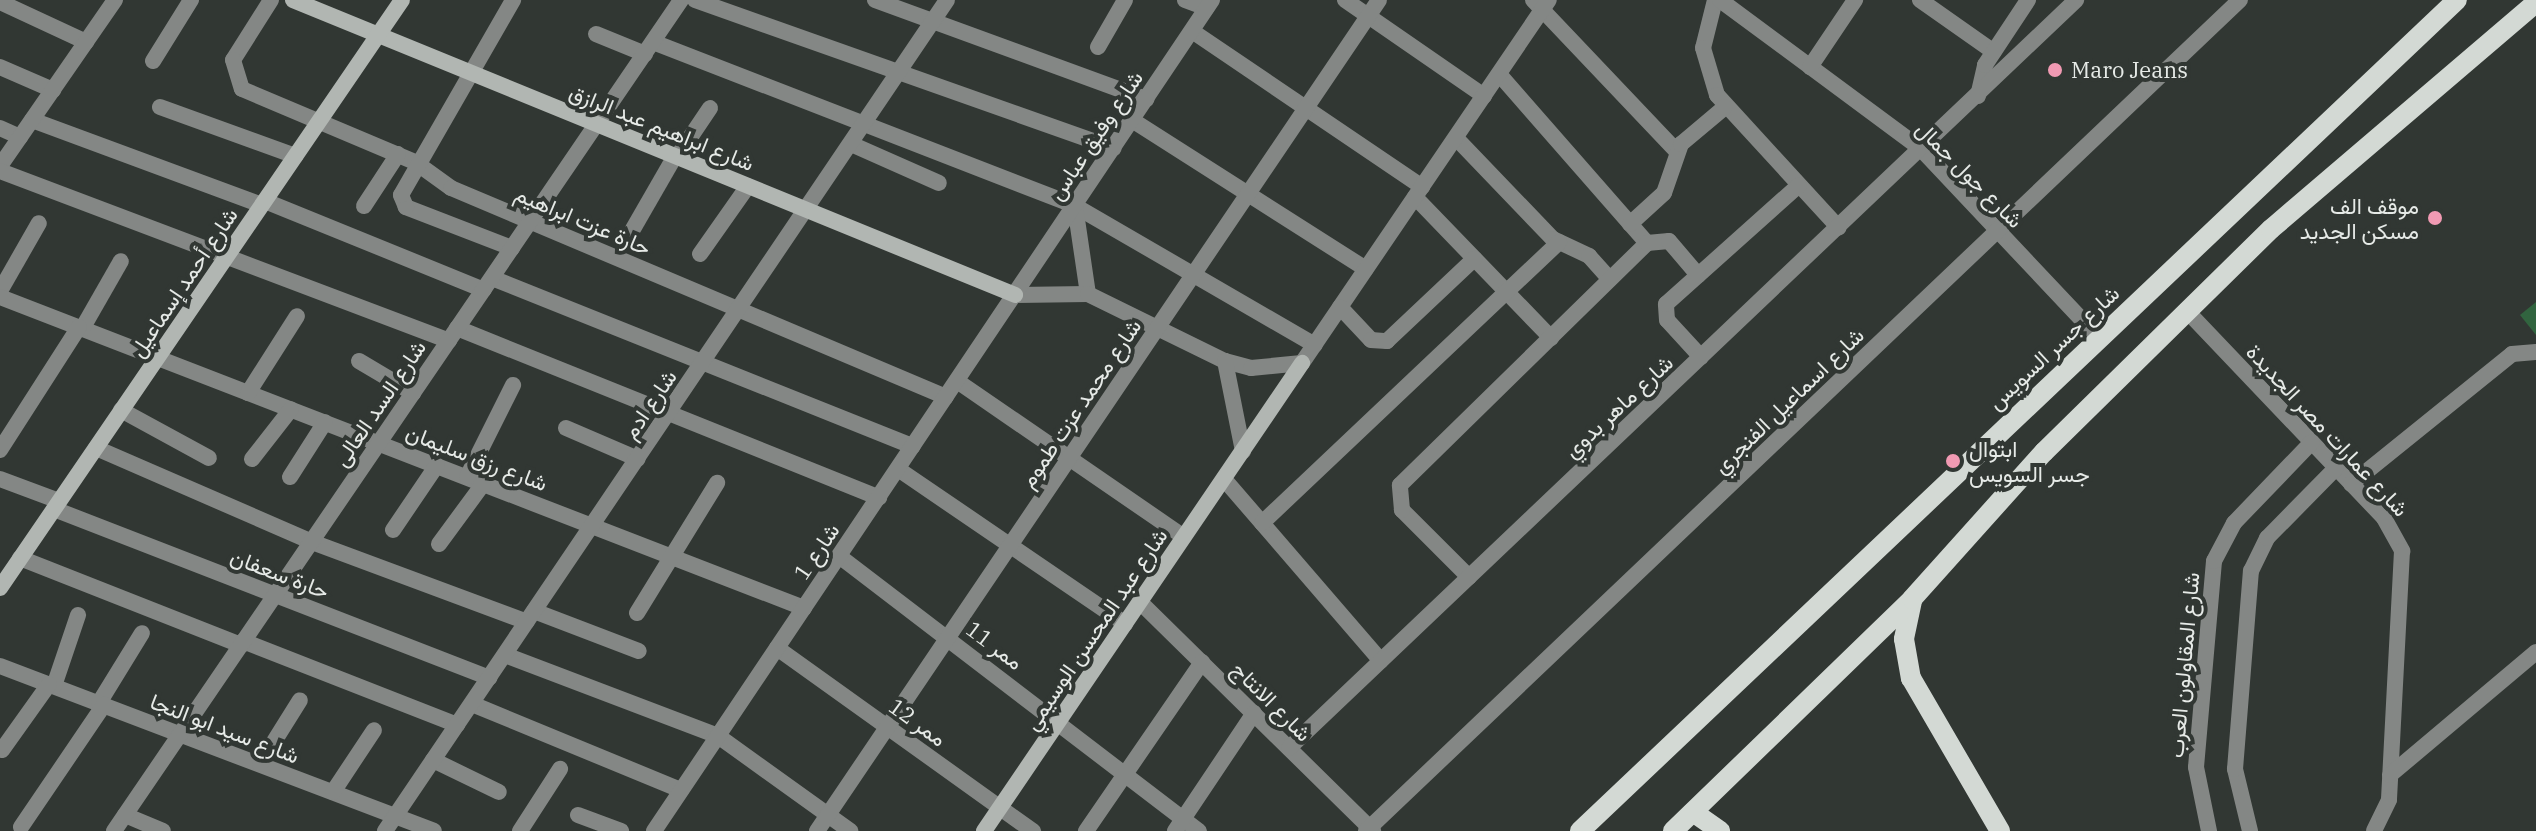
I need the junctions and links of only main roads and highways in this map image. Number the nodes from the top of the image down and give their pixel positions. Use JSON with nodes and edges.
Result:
{"nodes":[{"id":1,"x":2457,"y":0,"type":"edge"},
{"id":2,"x":2536,"y":3,"type":"edge"},
{"id":3,"x":1912,"y":599,"type":"junction"},
{"id":4,"x":1693,"y":812,"type":"junction"},
{"id":5,"x":1580,"y":831,"type":"edge"},
{"id":6,"x":1673,"y":831,"type":"edge"},
{"id":7,"x":1720,"y":831,"type":"edge"},
{"id":8,"x":2000,"y":831,"type":"edge"}],
"edges":[{"from":1,"to":5,"type":"main road","name":"شارع جسر السويس"},
{"from":2,"to":3,"type":"main road"},
{"from":3,"to":4,"type":"main road"},
{"from":3,"to":8,"type":"main road"},
{"from":4,"to":6,"type":"main road"},
{"from":4,"to":7,"type":"main road"}]}
